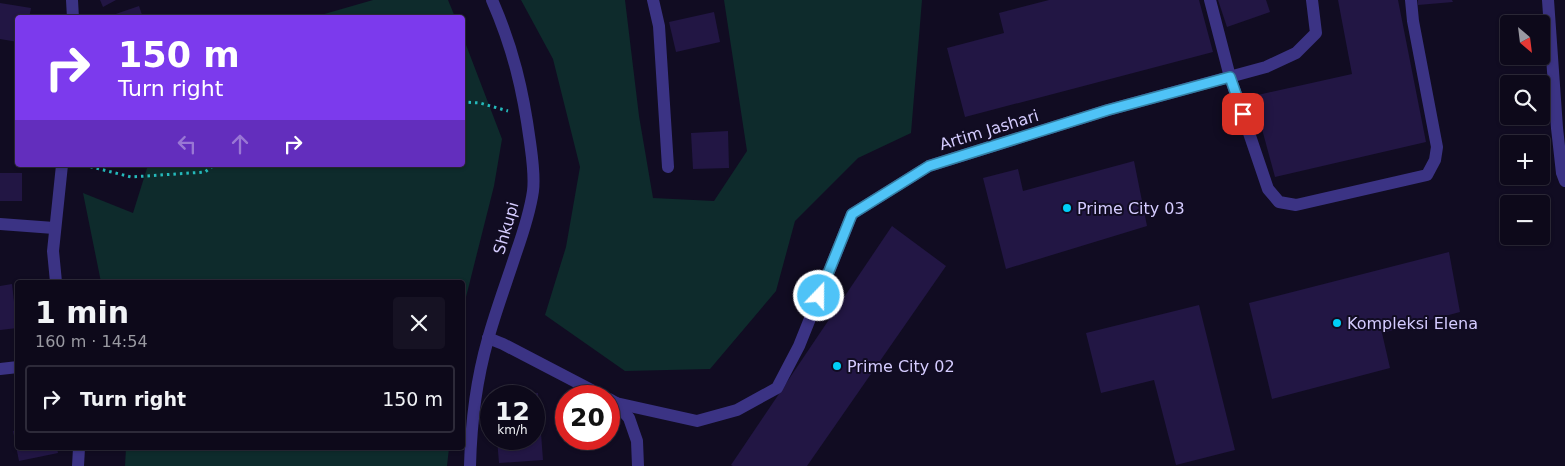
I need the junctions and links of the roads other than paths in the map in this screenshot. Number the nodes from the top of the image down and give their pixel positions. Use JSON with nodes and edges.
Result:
{"nodes":[{"id":1,"x":72,"y":0,"type":"edge"},
{"id":2,"x":492,"y":0,"type":"edge"},
{"id":3,"x":653,"y":0,"type":"edge"},
{"id":4,"x":1210,"y":0,"type":"edge"},
{"id":5,"x":1312,"y":0,"type":"edge"},
{"id":6,"x":1411,"y":0,"type":"edge"},
{"id":7,"x":1548,"y":0,"type":"edge"},
{"id":8,"x":73,"y":15,"type":"edge"},
{"id":9,"x":1230,"y":77,"type":"junction"},
{"id":10,"x":668,"y":166,"type":"dead end"},
{"id":11,"x":62,"y":167,"type":"edge"},
{"id":12,"x":1565,"y":181,"type":"edge"},
{"id":13,"x":0,"y":224,"type":"edge"},
{"id":14,"x":54,"y":228,"type":"junction"},
{"id":15,"x":56,"y":280,"type":"edge"},
{"id":16,"x":488,"y":338,"type":"junction"},
{"id":17,"x":15,"y":367,"type":"edge"},
{"id":18,"x":0,"y":369,"type":"edge"},
{"id":19,"x":582,"y":385,"type":"edge"},
{"id":20,"x":620,"y":403,"type":"edge"},
{"id":21,"x":620,"y":408,"type":"edge"},
{"id":22,"x":79,"y":450,"type":"edge"},
{"id":23,"x":78,"y":466,"type":"edge"},
{"id":24,"x":470,"y":466,"type":"edge"},
{"id":25,"x":638,"y":466,"type":"edge"}],
"edges":[{"from":1,"to":8,"type":"street"},
{"from":2,"to":16,"type":"street","name":"Shkupi"},
{"from":3,"to":10,"type":"street"},
{"from":4,"to":9,"type":"street"},
{"from":5,"to":9,"type":"street","name":"Artim Jashari"},
{"from":6,"to":9,"type":"street"},
{"from":7,"to":12,"type":"street"},
{"from":9,"to":20,"type":"street","name":"Artim Jashari"},
{"from":11,"to":14,"type":"street"},
{"from":13,"to":14,"type":"street"},
{"from":14,"to":15,"type":"street"},
{"from":16,"to":19,"type":"street"},
{"from":16,"to":24,"type":"street","name":"Shkupi"},
{"from":17,"to":18,"type":"street"},
{"from":21,"to":25,"type":"street"},
{"from":22,"to":23,"type":"street"}]}
